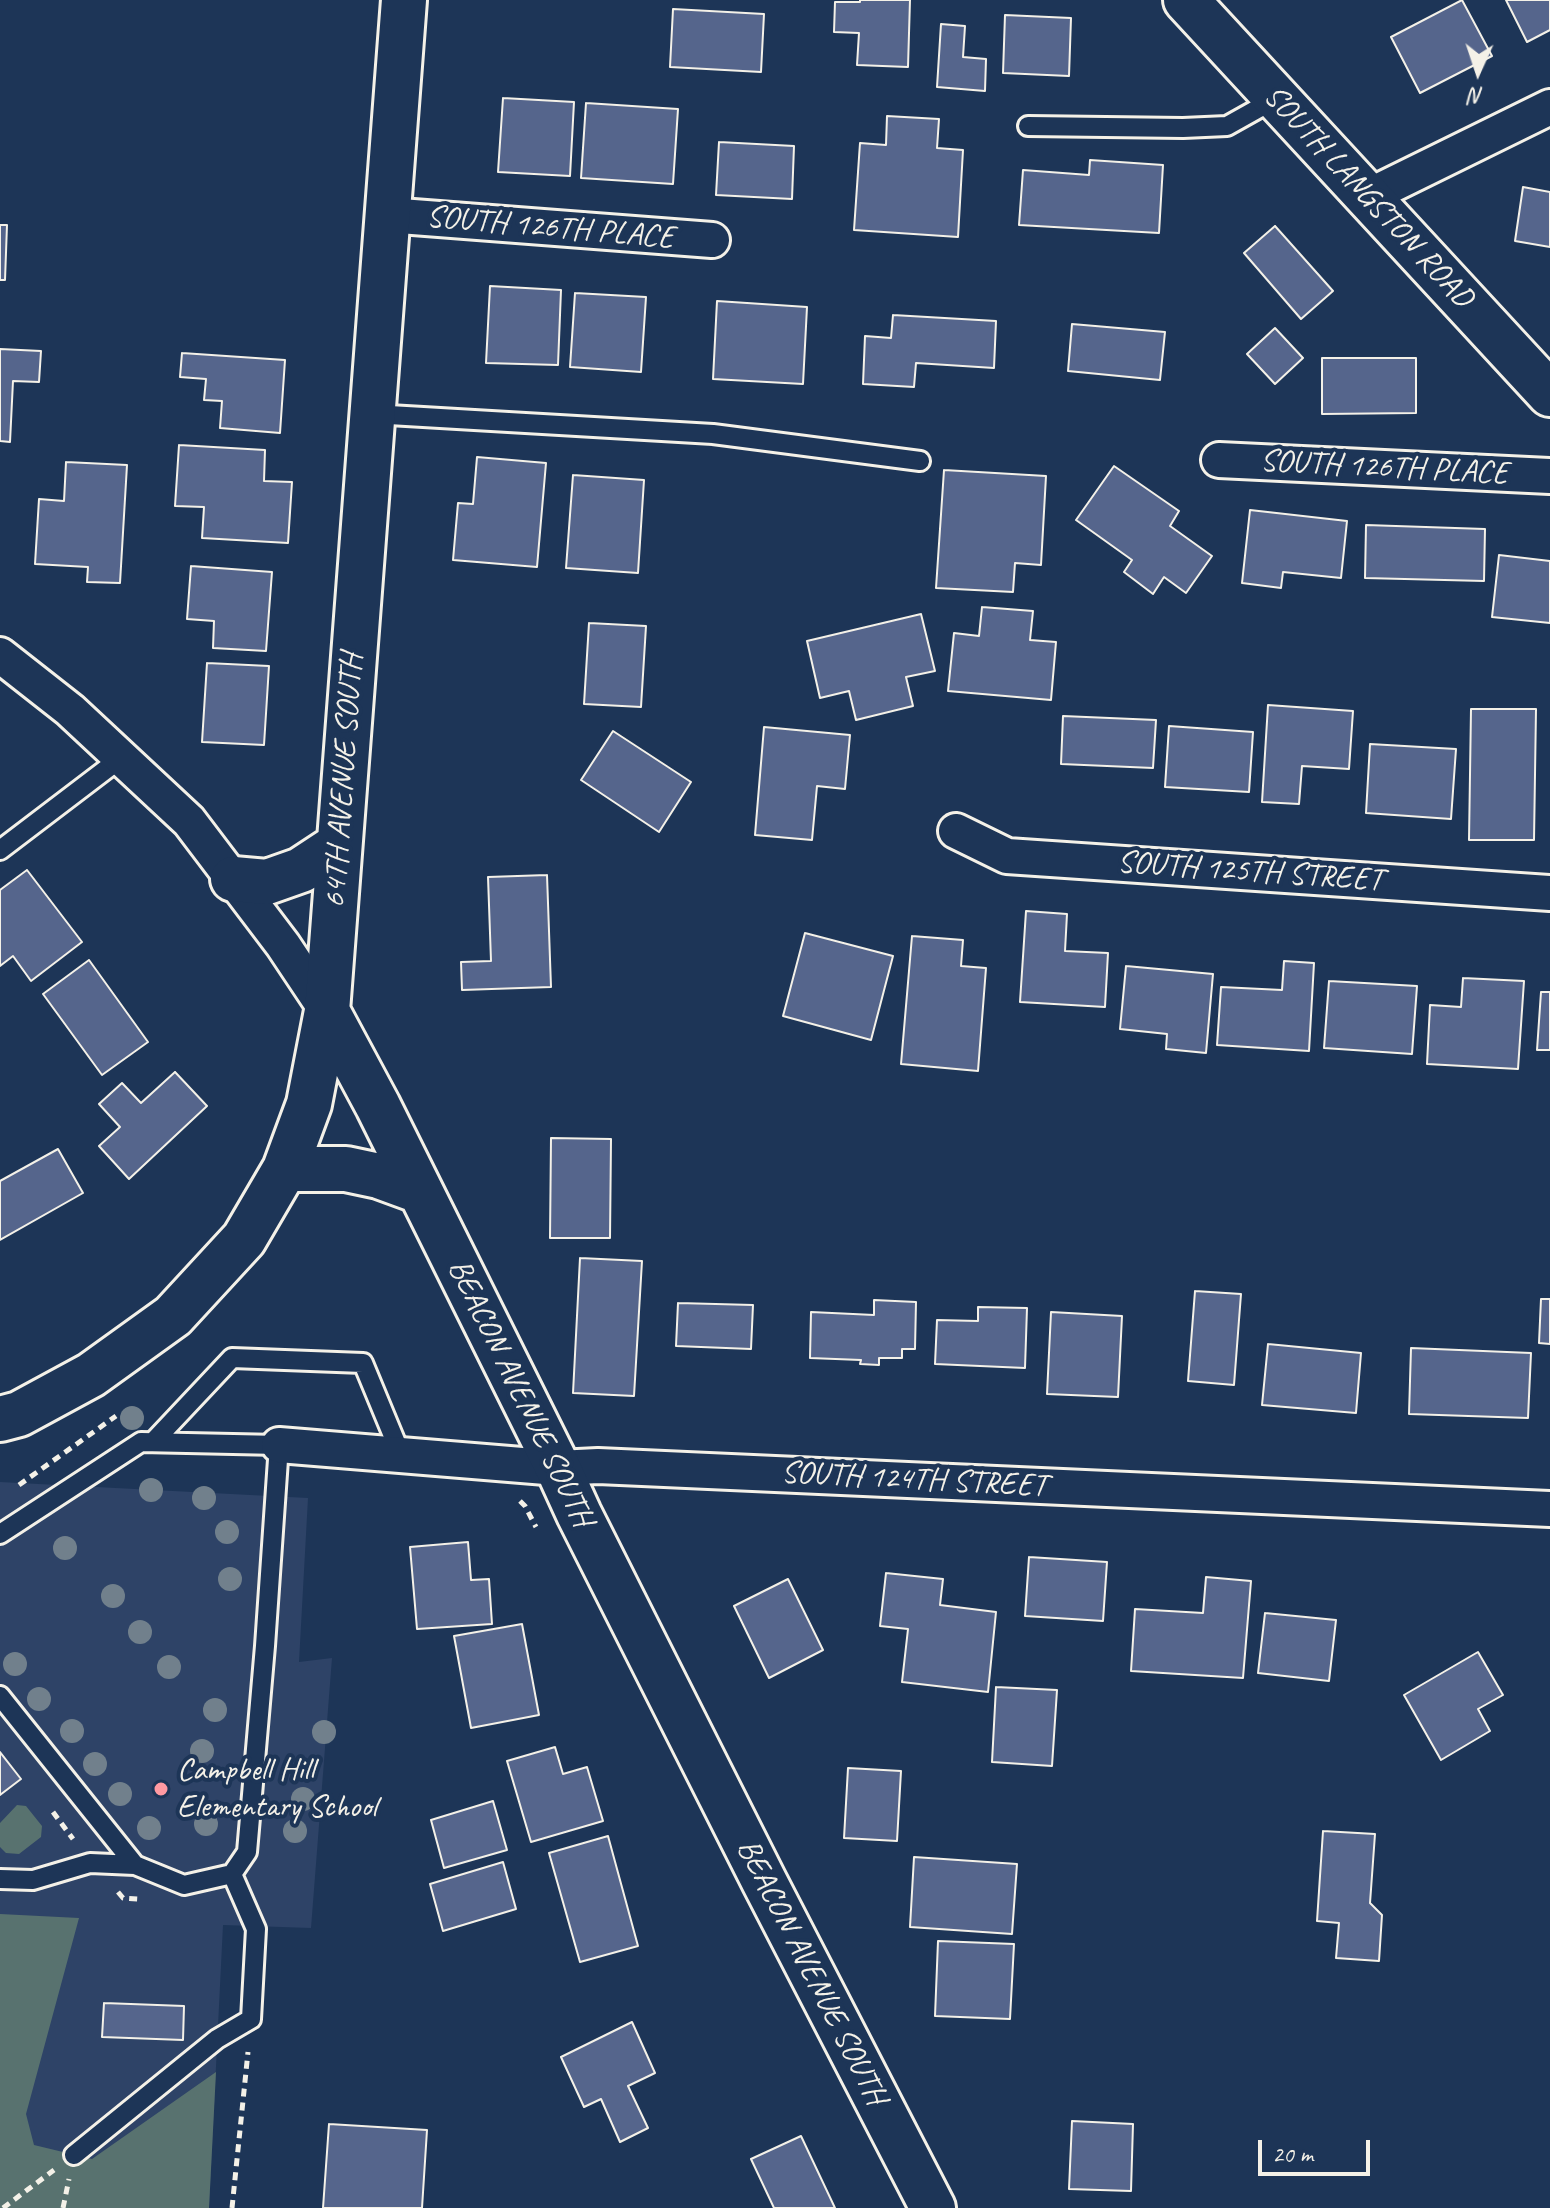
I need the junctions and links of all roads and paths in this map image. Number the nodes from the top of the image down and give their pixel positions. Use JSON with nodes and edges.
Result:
{"nodes":[{"id":1,"x":404,"y":0,"type":"edge"},
{"id":2,"x":1186,"y":0,"type":"edge"},
{"id":3,"x":1277,"y":98,"type":"junction"},
{"id":4,"x":1550,"y":107,"type":"edge"},
{"id":5,"x":1028,"y":126,"type":"dead end"},
{"id":6,"x":1367,"y":197,"type":"junction"},
{"id":7,"x":387,"y":215,"type":"junction"},
{"id":8,"x":712,"y":240,"type":"dead end"},
{"id":9,"x":1550,"y":394,"type":"edge"},
{"id":10,"x":372,"y":414,"type":"junction"},
{"id":11,"x":1219,"y":460,"type":"dead end"},
{"id":12,"x":920,"y":461,"type":"dead end"},
{"id":13,"x":1550,"y":476,"type":"edge"},
{"id":14,"x":0,"y":655,"type":"edge"},
{"id":15,"x":121,"y":758,"type":"junction"},
{"id":16,"x":956,"y":831,"type":"dead end"},
{"id":17,"x":339,"y":845,"type":"junction"},
{"id":18,"x":0,"y":850,"type":"edge"},
{"id":19,"x":233,"y":879,"type":"junction"},
{"id":20,"x":1550,"y":893,"type":"edge"},
{"id":21,"x":327,"y":1011,"type":"junction"},
{"id":22,"x":285,"y":1169,"type":"junction"},
{"id":23,"x":420,"y":1191,"type":"junction"},
{"id":24,"x":116,"y":1416,"type":"dead end"},
{"id":25,"x":0,"y":1419,"type":"edge"},
{"id":26,"x":153,"y":1442,"type":"junction"},
{"id":27,"x":279,"y":1445,"type":"junction"},
{"id":28,"x":401,"y":1455,"type":"junction"},
{"id":29,"x":558,"y":1468,"type":"junction"},
{"id":30,"x":14,"y":1488,"type":"dead end"},
{"id":31,"x":1550,"y":1509,"type":"edge"},
{"id":32,"x":0,"y":1534,"type":"edge"},
{"id":33,"x":0,"y":1696,"type":"edge"},
{"id":34,"x":135,"y":1865,"type":"junction"},
{"id":35,"x":232,"y":1874,"type":"junction"},
{"id":36,"x":0,"y":1879,"type":"edge"},
{"id":37,"x":251,"y":2019,"type":"junction"},
{"id":38,"x":74,"y":2155,"type":"joint"},
{"id":39,"x":3,"y":2208,"type":"edge"},
{"id":40,"x":232,"y":2208,"type":"edge"},
{"id":41,"x":933,"y":2208,"type":"edge"}],
"edges":[{"from":1,"to":7,"type":"street","name":"64TH AVENUE SOUTH"},
{"from":2,"to":3,"type":"street","name":"SOUTH LANGSTON ROAD"},
{"from":3,"to":5,"type":"lane"},
{"from":3,"to":6,"type":"street","name":"SOUTH LANGSTON ROAD"},
{"from":4,"to":6,"type":"street"},
{"from":6,"to":9,"type":"street","name":"SOUTH LANGSTON ROAD"},
{"from":7,"to":8,"type":"street","name":"SOUTH 126TH PLACE"},
{"from":7,"to":10,"type":"street","name":"64TH AVENUE SOUTH"},
{"from":10,"to":12,"type":"lane"},
{"from":10,"to":17,"type":"street","name":"64TH AVENUE SOUTH"},
{"from":11,"to":13,"type":"street","name":"SOUTH 126TH PLACE"},
{"from":14,"to":15,"type":"street","name":"BEACON AVENUE SOUTH"},
{"from":15,"to":18,"type":"lane"},
{"from":15,"to":19,"type":"street","name":"BEACON AVENUE SOUTH"},
{"from":16,"to":20,"type":"street","name":"SOUTH 125TH STREET"},
{"from":17,"to":19,"type":"street"},
{"from":17,"to":21,"type":"street","name":"64TH AVENUE SOUTH"},
{"from":19,"to":21,"type":"street","name":"BEACON AVENUE SOUTH"},
{"from":21,"to":22,"type":"street","name":"64TH AVENUE SOUTH"},
{"from":21,"to":23,"type":"street","name":"BEACON AVENUE SOUTH"},
{"from":22,"to":23,"type":"street"},
{"from":22,"to":25,"type":"street","name":"64TH AVENUE SOUTH"},
{"from":23,"to":29,"type":"street","name":"BEACON AVENUE SOUTH"},
{"from":24,"to":30,"type":"path"},
{"from":26,"to":27,"type":"lane"},
{"from":26,"to":28,"type":"lane"},
{"from":26,"to":32,"type":"lane"},
{"from":27,"to":28,"type":"street","name":"SOUTH 124TH STREET"},
{"from":27,"to":35,"type":"lane"},
{"from":28,"to":29,"type":"street","name":"SOUTH 124TH STREET"},
{"from":29,"to":31,"type":"street","name":"SOUTH 124TH STREET"},
{"from":29,"to":41,"type":"street","name":"BEACON AVENUE SOUTH"},
{"from":33,"to":34,"type":"lane"},
{"from":34,"to":35,"type":"lane"},
{"from":34,"to":36,"type":"lane"},
{"from":35,"to":37,"type":"lane"},
{"from":37,"to":38,"type":"lane"},
{"from":37,"to":40,"type":"path"},
{"from":38,"to":39,"type":"path"}]}
